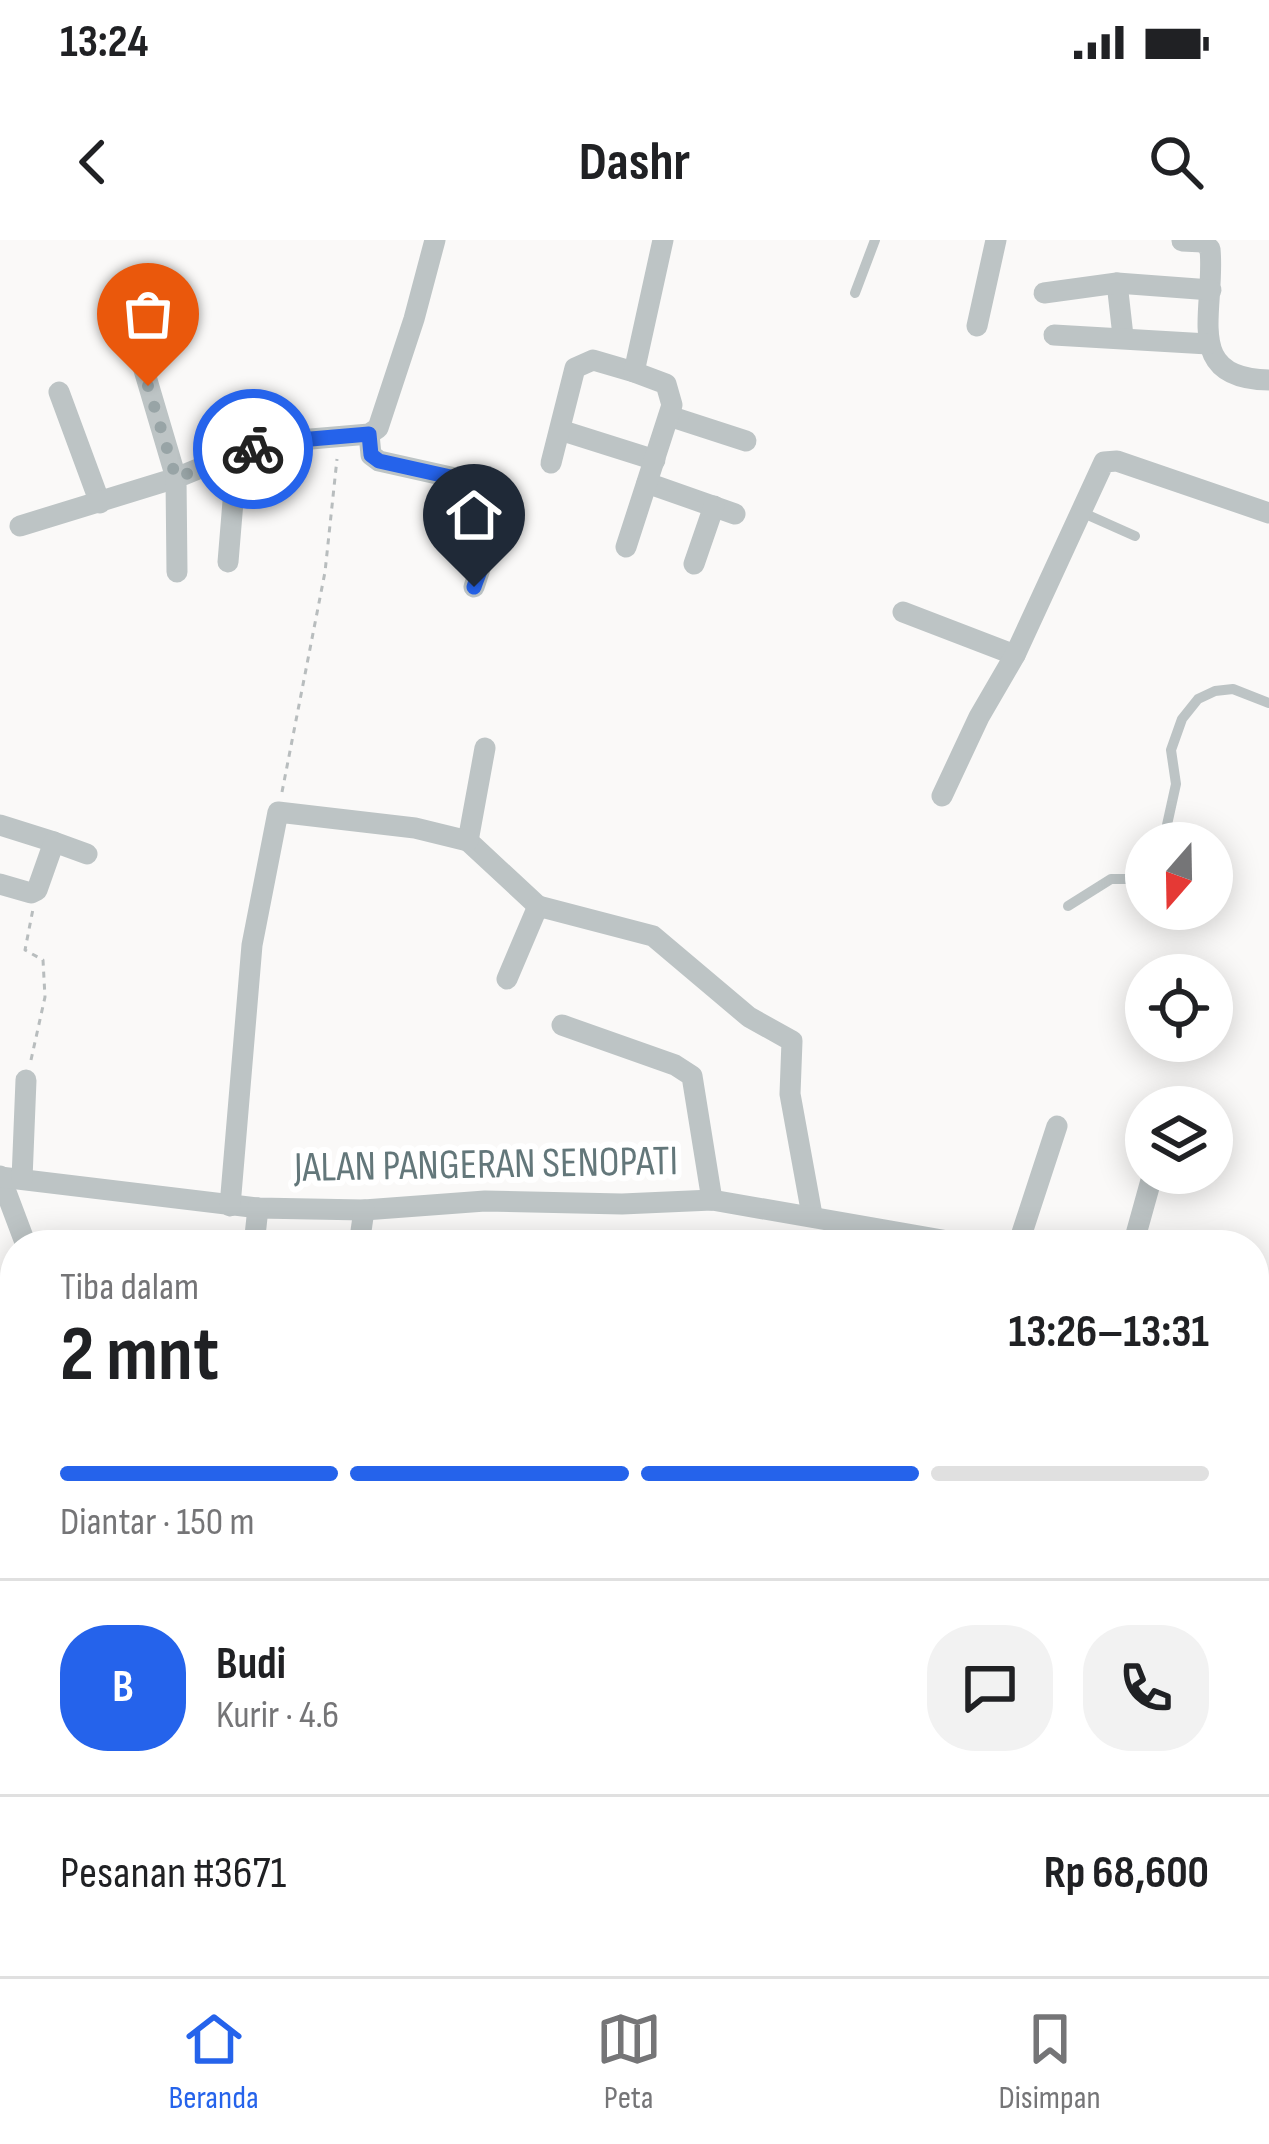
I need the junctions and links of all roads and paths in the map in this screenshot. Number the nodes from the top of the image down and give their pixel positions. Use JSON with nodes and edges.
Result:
{"nodes":[{"id":1,"x":435,"y":240,"type":"edge"},
{"id":2,"x":662,"y":240,"type":"edge"},
{"id":3,"x":875,"y":240,"type":"edge"},
{"id":4,"x":996,"y":240,"type":"edge"},
{"id":5,"x":1182,"y":241,"type":"edge"},
{"id":6,"x":1117,"y":283,"type":"junction"},
{"id":7,"x":1211,"y":290,"type":"junction"},
{"id":8,"x":855,"y":292,"type":"dead end"},
{"id":9,"x":1044,"y":293,"type":"dead end"},
{"id":10,"x":976,"y":326,"type":"dead end"},
{"id":11,"x":1054,"y":335,"type":"dead end"},
{"id":12,"x":1123,"y":336,"type":"junction"},
{"id":13,"x":1208,"y":344,"type":"junction"},
{"id":14,"x":139,"y":353,"type":"dead end"},
{"id":15,"x":634,"y":372,"type":"junction"},
{"id":16,"x":1269,"y":380,"type":"edge"},
{"id":17,"x":59,"y":392,"type":"dead end"},
{"id":18,"x":669,"y":416,"type":"junction"},
{"id":19,"x":560,"y":430,"type":"junction"},
{"id":20,"x":369,"y":434,"type":"junction"},
{"id":21,"x":339,"y":437,"type":"junction"},
{"id":22,"x":746,"y":441,"type":"dead end"},
{"id":23,"x":237,"y":453,"type":"junction"},
{"id":24,"x":655,"y":460,"type":"junction"},
{"id":25,"x":550,"y":463,"type":"dead end"},
{"id":26,"x":176,"y":478,"type":"junction"},
{"id":27,"x":647,"y":483,"type":"junction"},
{"id":28,"x":100,"y":503,"type":"junction"},
{"id":29,"x":1081,"y":512,"type":"junction"},
{"id":30,"x":1269,"y":513,"type":"edge"},
{"id":31,"x":20,"y":526,"type":"dead end"},
{"id":32,"x":1135,"y":536,"type":"dead end"},
{"id":33,"x":626,"y":547,"type":"dead end"},
{"id":34,"x":228,"y":562,"type":"dead end"},
{"id":35,"x":694,"y":564,"type":"dead end"},
{"id":36,"x":177,"y":572,"type":"dead end"},
{"id":37,"x":474,"y":587,"type":"dead end"},
{"id":38,"x":903,"y":612,"type":"dead end"},
{"id":39,"x":1015,"y":655,"type":"junction"},
{"id":40,"x":1269,"y":703,"type":"edge"},
{"id":41,"x":485,"y":748,"type":"dead end"},
{"id":42,"x":942,"y":796,"type":"dead end"},
{"id":43,"x":278,"y":812,"type":"junction"},
{"id":44,"x":1168,"y":822,"type":"edge"},
{"id":45,"x":0,"y":825,"type":"edge"},
{"id":46,"x":468,"y":841,"type":"junction"},
{"id":47,"x":54,"y":842,"type":"junction"},
{"id":48,"x":87,"y":854,"type":"dead end"},
{"id":49,"x":1125,"y":878,"type":"edge"},
{"id":50,"x":0,"y":884,"type":"edge"},
{"id":51,"x":37,"y":890,"type":"junction"},
{"id":52,"x":538,"y":906,"type":"junction"},
{"id":53,"x":1068,"y":906,"type":"dead end"},
{"id":54,"x":507,"y":979,"type":"dead end"},
{"id":55,"x":562,"y":1024,"type":"dead end"},
{"id":56,"x":26,"y":1080,"type":"joint"},
{"id":57,"x":1057,"y":1126,"type":"dead end"},
{"id":58,"x":8,"y":1178,"type":"edge"},
{"id":59,"x":1147,"y":1194,"type":"edge"},
{"id":60,"x":712,"y":1199,"type":"junction"},
{"id":61,"x":230,"y":1206,"type":"junction"},
{"id":62,"x":258,"y":1208,"type":"junction"},
{"id":63,"x":364,"y":1210,"type":"junction"},
{"id":64,"x":812,"y":1215,"type":"junction"},
{"id":65,"x":10,"y":1220,"type":"edge"},
{"id":66,"x":256,"y":1230,"type":"edge"},
{"id":67,"x":361,"y":1230,"type":"edge"},
{"id":68,"x":892,"y":1230,"type":"edge"},
{"id":69,"x":1023,"y":1230,"type":"edge"},
{"id":70,"x":1137,"y":1230,"type":"edge"}],
"edges":[{"from":1,"to":20,"type":"street"},
{"from":2,"to":15,"type":"street"},
{"from":3,"to":8,"type":"lane"},
{"from":4,"to":10,"type":"street"},
{"from":5,"to":7,"type":"street"},
{"from":6,"to":7,"type":"street"},
{"from":6,"to":9,"type":"street"},
{"from":6,"to":12,"type":"street"},
{"from":7,"to":13,"type":"street"},
{"from":11,"to":12,"type":"street"},
{"from":12,"to":13,"type":"street"},
{"from":13,"to":16,"type":"street"},
{"from":14,"to":26,"type":"street"},
{"from":15,"to":18,"type":"street"},
{"from":15,"to":19,"type":"street"},
{"from":17,"to":28,"type":"street"},
{"from":18,"to":22,"type":"street"},
{"from":18,"to":24,"type":"street"},
{"from":19,"to":24,"type":"street"},
{"from":19,"to":25,"type":"street"},
{"from":20,"to":21,"type":"street"},
{"from":20,"to":37,"type":"street"},
{"from":21,"to":23,"type":"street"},
{"from":21,"to":43,"type":"path"},
{"from":23,"to":26,"type":"street"},
{"from":23,"to":34,"type":"street"},
{"from":24,"to":27,"type":"street"},
{"from":26,"to":28,"type":"street"},
{"from":26,"to":36,"type":"street"},
{"from":27,"to":33,"type":"street"},
{"from":27,"to":35,"type":"street"},
{"from":28,"to":31,"type":"street"},
{"from":29,"to":30,"type":"street"},
{"from":29,"to":32,"type":"lane"},
{"from":29,"to":39,"type":"street"},
{"from":38,"to":39,"type":"street"},
{"from":39,"to":42,"type":"street"},
{"from":40,"to":44,"type":"lane"},
{"from":41,"to":46,"type":"street"},
{"from":43,"to":46,"type":"street"},
{"from":43,"to":61,"type":"street"},
{"from":45,"to":47,"type":"street"},
{"from":46,"to":52,"type":"street"},
{"from":47,"to":48,"type":"street"},
{"from":47,"to":51,"type":"street"},
{"from":49,"to":53,"type":"lane"},
{"from":50,"to":51,"type":"street"},
{"from":51,"to":56,"type":"path"},
{"from":52,"to":54,"type":"street"},
{"from":52,"to":64,"type":"street"},
{"from":55,"to":60,"type":"street"},
{"from":56,"to":58,"type":"street"},
{"from":57,"to":69,"type":"street"},
{"from":58,"to":61,"type":"street","name":"JALAN PANGERAN SENOPATI"},
{"from":58,"to":65,"type":"street"},
{"from":59,"to":70,"type":"street"},
{"from":60,"to":63,"type":"street","name":"JALAN PANGERAN SENOPATI"},
{"from":60,"to":64,"type":"street","name":"JALAN PANGERAN SENOPATI"},
{"from":61,"to":62,"type":"street","name":"JALAN PANGERAN SENOPATI"},
{"from":62,"to":63,"type":"street","name":"JALAN PANGERAN SENOPATI"},
{"from":62,"to":66,"type":"street"},
{"from":63,"to":67,"type":"street"},
{"from":64,"to":68,"type":"street","name":"JALAN PANGERAN SENOPATI"}]}
